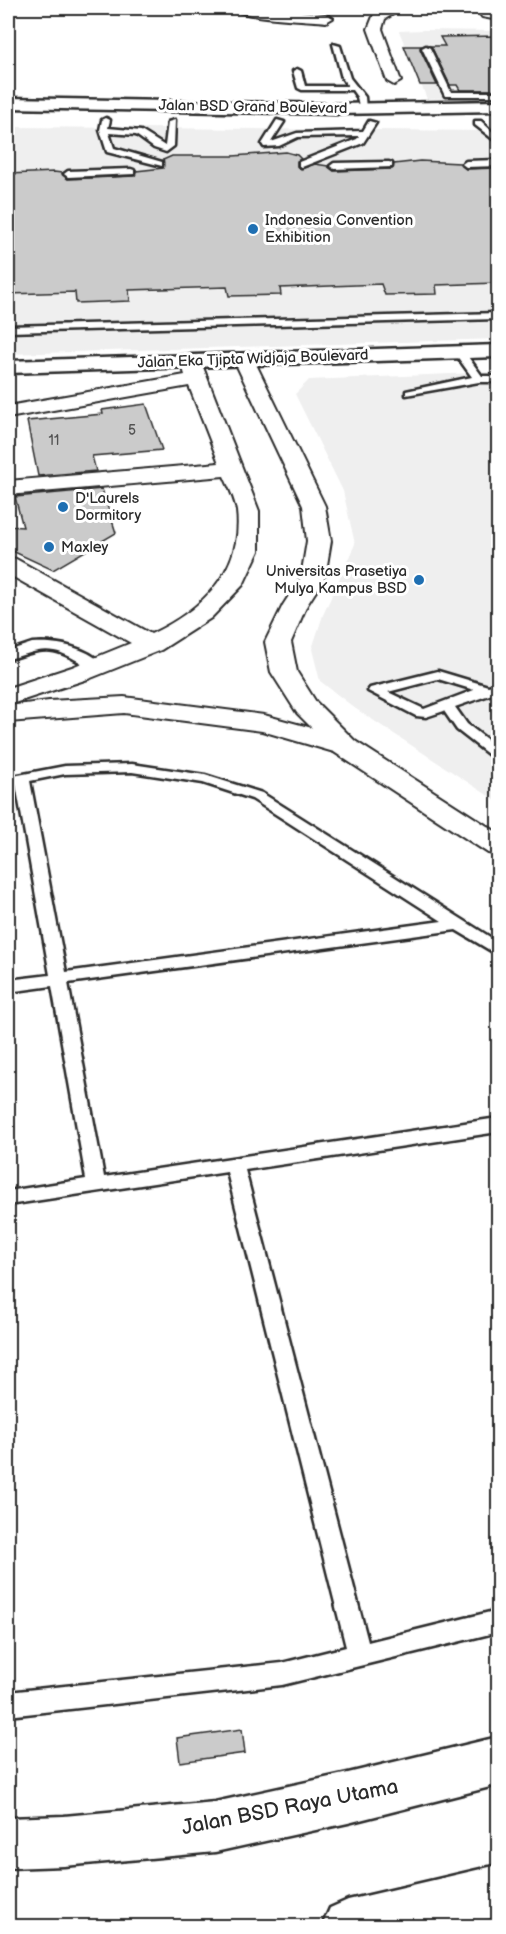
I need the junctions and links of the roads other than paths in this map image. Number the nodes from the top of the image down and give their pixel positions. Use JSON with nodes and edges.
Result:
{"nodes":[{"id":1,"x":237,"y":8,"type":"edge"},
{"id":2,"x":396,"y":8,"type":"edge"},
{"id":3,"x":269,"y":10,"type":"edge"},
{"id":4,"x":498,"y":11,"type":"edge"},
{"id":5,"x":373,"y":12,"type":"edge"},
{"id":6,"x":498,"y":16,"type":"edge"},
{"id":7,"x":326,"y":18,"type":"dead end"},
{"id":8,"x":336,"y":46,"type":"dead end"},
{"id":9,"x":426,"y":48,"type":"dead end"},
{"id":10,"x":297,"y":71,"type":"dead end"},
{"id":11,"x":353,"y":88,"type":"junction"},
{"id":12,"x":498,"y":92,"type":"edge"},
{"id":13,"x":8,"y":103,"type":"edge"},
{"id":14,"x":498,"y":106,"type":"edge"},
{"id":15,"x":404,"y":107,"type":"junction"},
{"id":16,"x":363,"y":108,"type":"junction"},
{"id":17,"x":197,"y":114,"type":"junction"},
{"id":18,"x":8,"y":118,"type":"edge"},
{"id":19,"x":172,"y":122,"type":"junction"},
{"id":20,"x":280,"y":123,"type":"junction"},
{"id":21,"x":478,"y":123,"type":"junction"},
{"id":22,"x":498,"y":123,"type":"edge"},
{"id":23,"x":105,"y":125,"type":"junction"},
{"id":24,"x":369,"y":128,"type":"junction"},
{"id":25,"x":348,"y":133,"type":"junction"},
{"id":26,"x":498,"y":141,"type":"edge"},
{"id":27,"x":317,"y":146,"type":"dead end"},
{"id":28,"x":161,"y":162,"type":"dead end"},
{"id":29,"x":498,"y":163,"type":"edge"},
{"id":30,"x":302,"y":164,"type":"dead end"},
{"id":31,"x":466,"y":164,"type":"dead end"},
{"id":32,"x":389,"y":165,"type":"dead end"},
{"id":33,"x":334,"y":166,"type":"dead end"},
{"id":34,"x":131,"y":172,"type":"dead end"},
{"id":35,"x":68,"y":174,"type":"dead end"},
{"id":36,"x":498,"y":316,"type":"edge"},
{"id":37,"x":8,"y":329,"type":"edge"},
{"id":38,"x":498,"y":351,"type":"edge"},
{"id":39,"x":459,"y":352,"type":"junction"},
{"id":40,"x":244,"y":360,"type":"junction"},
{"id":41,"x":8,"y":367,"type":"edge"},
{"id":42,"x":194,"y":370,"type":"junction"},
{"id":43,"x":479,"y":379,"type":"junction"},
{"id":44,"x":498,"y":379,"type":"edge"},
{"id":45,"x":410,"y":393,"type":"dead end"},
{"id":46,"x":8,"y":412,"type":"edge"},
{"id":47,"x":232,"y":469,"type":"junction"},
{"id":48,"x":8,"y":488,"type":"edge"},
{"id":49,"x":8,"y":564,"type":"edge"},
{"id":50,"x":152,"y":645,"type":"junction"},
{"id":51,"x":8,"y":655,"type":"edge"},
{"id":52,"x":98,"y":666,"type":"junction"},
{"id":53,"x":493,"y":689,"type":"edge"},
{"id":54,"x":8,"y":697,"type":"edge"},
{"id":55,"x":448,"y":706,"type":"junction"},
{"id":56,"x":8,"y":714,"type":"edge"},
{"id":57,"x":345,"y":747,"type":"junction"},
{"id":58,"x":498,"y":755,"type":"edge"},
{"id":59,"x":15,"y":779,"type":"edge"},
{"id":60,"x":498,"y":846,"type":"edge"},
{"id":61,"x":458,"y":924,"type":"junction"},
{"id":62,"x":498,"y":949,"type":"edge"},
{"id":63,"x":59,"y":979,"type":"junction"},
{"id":64,"x":8,"y":986,"type":"edge"},
{"id":65,"x":498,"y":1125,"type":"edge"},
{"id":66,"x":234,"y":1164,"type":"junction"},
{"id":67,"x":96,"y":1185,"type":"junction"},
{"id":68,"x":8,"y":1198,"type":"edge"},
{"id":69,"x":498,"y":1621,"type":"edge"},
{"id":70,"x":360,"y":1656,"type":"junction"},
{"id":71,"x":8,"y":1704,"type":"edge"},
{"id":72,"x":498,"y":1761,"type":"edge"},
{"id":73,"x":8,"y":1843,"type":"edge"},
{"id":74,"x":498,"y":1891,"type":"edge"},
{"id":75,"x":348,"y":1926,"type":"edge"}],
"edges":[{"from":1,"to":3,"type":"street"},
{"from":2,"to":5,"type":"street"},
{"from":3,"to":7,"type":"street"},
{"from":4,"to":6,"type":"street"},
{"from":5,"to":15,"type":"street"},
{"from":8,"to":11,"type":"lane"},
{"from":9,"to":12,"type":"lane"},
{"from":10,"to":11,"type":"lane"},
{"from":11,"to":16,"type":"lane"},
{"from":13,"to":17,"type":"main road","name":"Jalan BSD Grand Boulevard"},
{"from":14,"to":15,"type":"main road","name":"Jalan BSD Grand Boulevard"},
{"from":15,"to":16,"type":"main road","name":"Jalan BSD Grand Boulevard"},
{"from":16,"to":17,"type":"main road","name":"Jalan BSD Grand Boulevard"},
{"from":17,"to":19,"type":"main road","name":"Jalan BSD Grand Boulevard"},
{"from":17,"to":20,"type":"main road","name":"Jalan BSD Grand Boulevard"},
{"from":18,"to":23,"type":"main road","name":"Jalan BSD Grand Boulevard"},
{"from":19,"to":23,"type":"main road","name":"Jalan BSD Grand Boulevard"},
{"from":19,"to":23,"type":"lane"},
{"from":20,"to":24,"type":"main road","name":"Jalan BSD Grand Boulevard"},
{"from":20,"to":25,"type":"lane"},
{"from":21,"to":22,"type":"main road","name":"Jalan BSD Grand Boulevard"},
{"from":21,"to":24,"type":"main road","name":"Jalan BSD Grand Boulevard"},
{"from":21,"to":26,"type":"lane"},
{"from":23,"to":28,"type":"lane"},
{"from":24,"to":25,"type":"lane"},
{"from":24,"to":30,"type":"lane"},
{"from":25,"to":27,"type":"lane"},
{"from":29,"to":31,"type":"lane"},
{"from":32,"to":33,"type":"lane"},
{"from":34,"to":35,"type":"lane"},
{"from":36,"to":37,"type":"lane"},
{"from":38,"to":39,"type":"main road","name":"Jalan Eka Tjipta Widjaja Boulevard"},
{"from":39,"to":40,"type":"main road","name":"Jalan Eka Tjipta Widjaja Boulevard"},
{"from":39,"to":43,"type":"lane"},
{"from":40,"to":42,"type":"main road","name":"Jalan Eka Tjipta Widjaja Boulevard"},
{"from":40,"to":57,"type":"street"},
{"from":41,"to":42,"type":"main road","name":"Jalan Eka Tjipta Widjaja Boulevard"},
{"from":42,"to":46,"type":"street"},
{"from":42,"to":47,"type":"street"},
{"from":43,"to":44,"type":"lane"},
{"from":43,"to":45,"type":"lane"},
{"from":47,"to":48,"type":"street"},
{"from":47,"to":50,"type":"street"},
{"from":49,"to":50,"type":"street"},
{"from":50,"to":52,"type":"street"},
{"from":51,"to":52,"type":"lane"},
{"from":52,"to":54,"type":"street"},
{"from":53,"to":55,"type":"lane"},
{"from":53,"to":55,"type":"lane"},
{"from":55,"to":58,"type":"lane"},
{"from":56,"to":57,"type":"street"},
{"from":57,"to":60,"type":"street"},
{"from":59,"to":61,"type":"lane"},
{"from":59,"to":63,"type":"lane"},
{"from":61,"to":62,"type":"lane"},
{"from":61,"to":63,"type":"lane"},
{"from":63,"to":64,"type":"lane"},
{"from":63,"to":67,"type":"lane"},
{"from":65,"to":66,"type":"lane"},
{"from":66,"to":67,"type":"lane"},
{"from":66,"to":70,"type":"lane"},
{"from":67,"to":68,"type":"lane"},
{"from":69,"to":70,"type":"lane"},
{"from":70,"to":71,"type":"lane"},
{"from":72,"to":73,"type":"main road","name":"Jalan BSD Raya Utama"},
{"from":74,"to":75,"type":"main road"}]}
